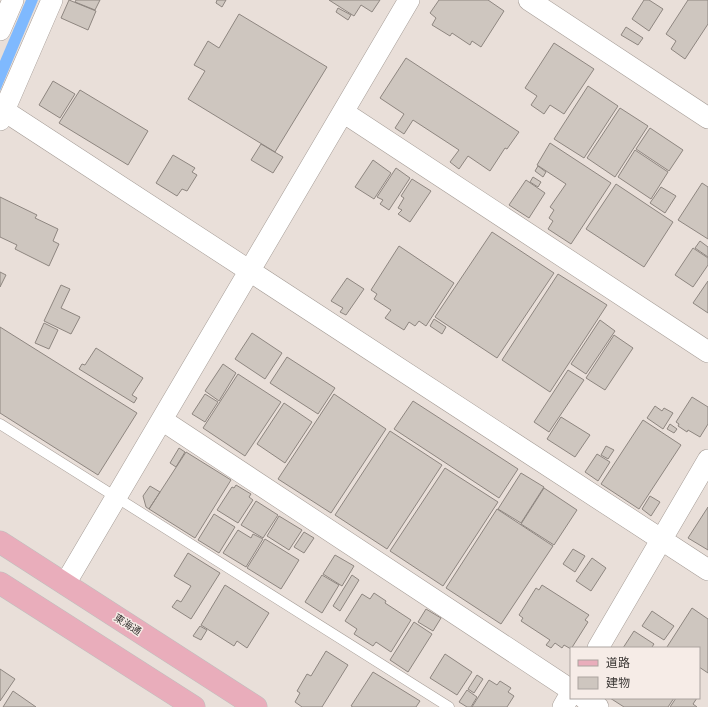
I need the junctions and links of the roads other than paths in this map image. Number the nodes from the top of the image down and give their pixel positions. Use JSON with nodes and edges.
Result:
{"nodes":[{"id":1,"x":13,"y":0,"type":"edge"},
{"id":2,"x":52,"y":0,"type":"edge"},
{"id":3,"x":409,"y":0,"type":"edge"},
{"id":4,"x":529,"y":0,"type":"edge"},
{"id":5,"x":0,"y":30,"type":"edge"},
{"id":6,"x":343,"y":112,"type":"junction"},
{"id":7,"x":1,"y":113,"type":"edge"},
{"id":8,"x":708,"y":118,"type":"edge"},
{"id":9,"x":249,"y":271,"type":"junction"},
{"id":10,"x":708,"y":352,"type":"edge"},
{"id":11,"x":162,"y":420,"type":"junction"},
{"id":12,"x":0,"y":424,"type":"edge"},
{"id":13,"x":708,"y":460,"type":"edge"},
{"id":14,"x":116,"y":497,"type":"junction"},
{"id":15,"x":662,"y":540,"type":"junction"},
{"id":16,"x":0,"y":542,"type":"edge"},
{"id":17,"x":708,"y":570,"type":"edge"},
{"id":18,"x":0,"y":583,"type":"edge"},
{"id":19,"x":65,"y":584,"type":"junction"},
{"id":20,"x":599,"y":647,"type":"edge"},
{"id":21,"x":570,"y":689,"type":"edge"},
{"id":22,"x":570,"y":695,"type":"edge"},
{"id":23,"x":586,"y":699,"type":"edge"},
{"id":24,"x":188,"y":705,"type":"edge"},
{"id":25,"x":256,"y":707,"type":"edge"},
{"id":26,"x":449,"y":707,"type":"edge"},
{"id":27,"x":563,"y":707,"type":"edge"},
{"id":28,"x":598,"y":707,"type":"edge"}],
"edges":[{"from":1,"to":5,"type":"street"},
{"from":2,"to":7,"type":"street"},
{"from":3,"to":6,"type":"street"},
{"from":4,"to":8,"type":"street"},
{"from":6,"to":9,"type":"street"},
{"from":6,"to":10,"type":"street"},
{"from":7,"to":9,"type":"street"},
{"from":9,"to":11,"type":"street"},
{"from":9,"to":15,"type":"street"},
{"from":11,"to":14,"type":"street"},
{"from":11,"to":21,"type":"street"},
{"from":12,"to":14,"type":"lane"},
{"from":13,"to":15,"type":"street"},
{"from":14,"to":19,"type":"street"},
{"from":14,"to":26,"type":"lane"},
{"from":15,"to":17,"type":"street"},
{"from":15,"to":20,"type":"street"},
{"from":16,"to":19,"type":"main road","name":"東海通"},
{"from":18,"to":24,"type":"main road"},
{"from":19,"to":25,"type":"main road","name":"東海通"},
{"from":22,"to":27,"type":"street"},
{"from":23,"to":28,"type":"street"}]}
